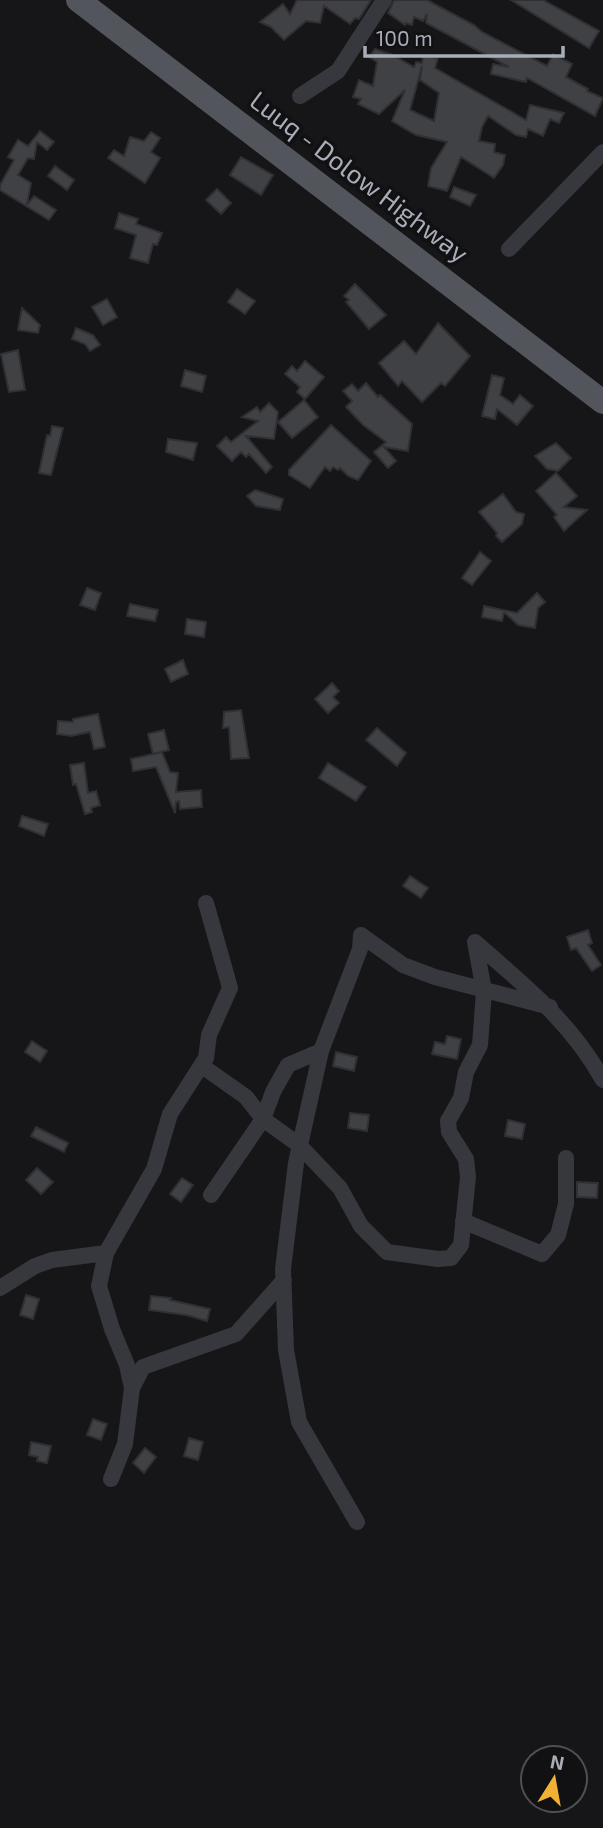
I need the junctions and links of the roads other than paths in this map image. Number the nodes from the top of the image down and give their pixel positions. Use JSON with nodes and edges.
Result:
{"nodes":[{"id":1,"x":78,"y":0,"type":"edge"},
{"id":2,"x":384,"y":0,"type":"edge"},
{"id":3,"x":300,"y":96,"type":"dead end"},
{"id":4,"x":603,"y":152,"type":"edge"},
{"id":5,"x":509,"y":249,"type":"dead end"},
{"id":6,"x":603,"y":402,"type":"edge"},
{"id":7,"x":206,"y":903,"type":"dead end"},
{"id":8,"x":484,"y":991,"type":"junction"},
{"id":9,"x":550,"y":1007,"type":"junction"},
{"id":10,"x":321,"y":1051,"type":"junction"},
{"id":11,"x":202,"y":1066,"type":"junction"},
{"id":12,"x":603,"y":1080,"type":"edge"},
{"id":13,"x":263,"y":1119,"type":"junction"},
{"id":14,"x":299,"y":1145,"type":"junction"},
{"id":15,"x":566,"y":1158,"type":"dead end"},
{"id":16,"x":211,"y":1195,"type":"dead end"},
{"id":17,"x":463,"y":1221,"type":"junction"},
{"id":18,"x":106,"y":1253,"type":"junction"},
{"id":19,"x":284,"y":1280,"type":"junction"},
{"id":20,"x":0,"y":1288,"type":"edge"},
{"id":21,"x":132,"y":1388,"type":"junction"},
{"id":22,"x":111,"y":1479,"type":"dead end"},
{"id":23,"x":357,"y":1522,"type":"dead end"}],
"edges":[{"from":1,"to":6,"type":"main road","name":"Luuq - Dolow Highway"},
{"from":2,"to":3,"type":"street"},
{"from":4,"to":5,"type":"street"},
{"from":7,"to":11,"type":"street"},
{"from":8,"to":9,"type":"street"},
{"from":8,"to":9,"type":"street"},
{"from":8,"to":10,"type":"street"},
{"from":8,"to":17,"type":"street"},
{"from":9,"to":12,"type":"street"},
{"from":10,"to":13,"type":"street"},
{"from":10,"to":14,"type":"street"},
{"from":11,"to":13,"type":"street"},
{"from":11,"to":18,"type":"street"},
{"from":13,"to":14,"type":"street"},
{"from":13,"to":16,"type":"street"},
{"from":14,"to":17,"type":"street"},
{"from":14,"to":19,"type":"street"},
{"from":15,"to":17,"type":"street"},
{"from":18,"to":20,"type":"street"},
{"from":18,"to":21,"type":"street"},
{"from":19,"to":21,"type":"street"},
{"from":19,"to":23,"type":"street"},
{"from":21,"to":22,"type":"street"}]}
